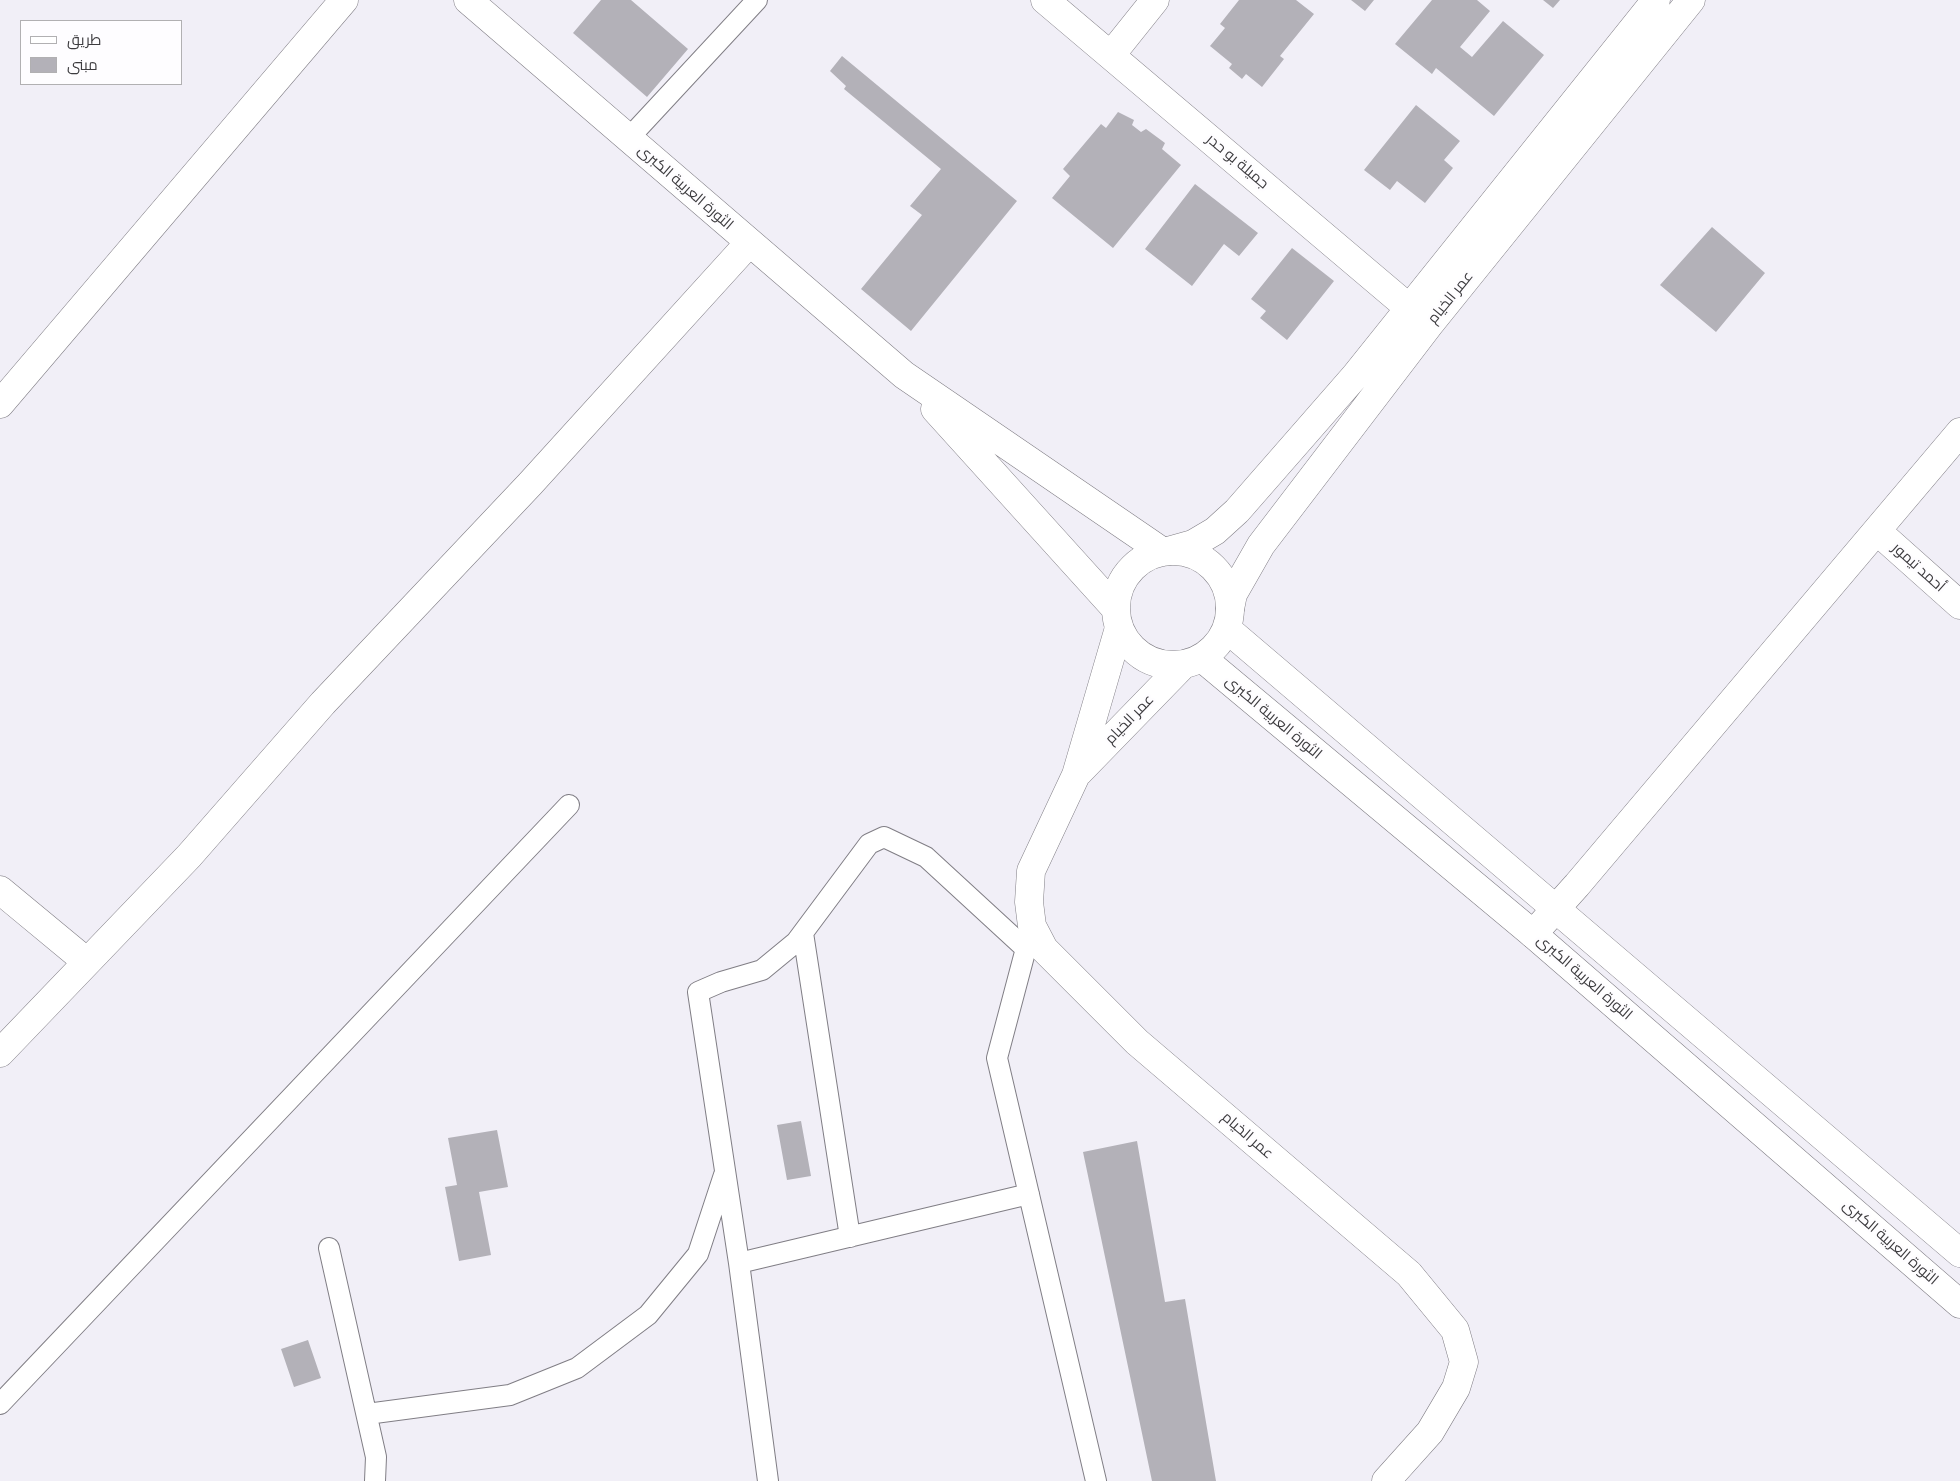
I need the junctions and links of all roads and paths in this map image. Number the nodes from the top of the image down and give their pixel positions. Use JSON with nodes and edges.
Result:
{"nodes":[{"id":1,"x":344,"y":0,"type":"edge"},
{"id":2,"x":468,"y":0,"type":"edge"},
{"id":3,"x":757,"y":0,"type":"edge"},
{"id":4,"x":1045,"y":0,"type":"edge"},
{"id":5,"x":1156,"y":0,"type":"edge"},
{"id":6,"x":1656,"y":0,"type":"edge"},
{"id":7,"x":1691,"y":0,"type":"edge"},
{"id":8,"x":1111,"y":55,"type":"junction"},
{"id":9,"x":628,"y":139,"type":"junction"},
{"id":10,"x":749,"y":244,"type":"junction"},
{"id":11,"x":1419,"y":317,"type":"junction"},
{"id":12,"x":904,"y":375,"type":"junction"},
{"id":13,"x":0,"y":404,"type":"edge"},
{"id":14,"x":1960,"y":432,"type":"edge"},
{"id":15,"x":1877,"y":531,"type":"junction"},
{"id":16,"x":1165,"y":552,"type":"junction"},
{"id":17,"x":1960,"y":605,"type":"edge"},
{"id":18,"x":1117,"y":618,"type":"junction"},
{"id":19,"x":1229,"y":619,"type":"junction"},
{"id":20,"x":1193,"y":662,"type":"junction"},
{"id":21,"x":1076,"y":775,"type":"junction"},
{"id":22,"x":569,"y":805,"type":"dead end"},
{"id":23,"x":0,"y":890,"type":"edge"},
{"id":24,"x":1556,"y":909,"type":"junction"},
{"id":25,"x":803,"y":933,"type":"junction"},
{"id":26,"x":1533,"y":934,"type":"junction"},
{"id":27,"x":1029,"y":938,"type":"junction"},
{"id":28,"x":87,"y":962,"type":"junction"},
{"id":29,"x":0,"y":1052,"type":"edge"},
{"id":30,"x":726,"y":1171,"type":"junction"},
{"id":31,"x":1029,"y":1194,"type":"junction"},
{"id":32,"x":850,"y":1237,"type":"junction"},
{"id":33,"x":330,"y":1248,"type":"dead end"},
{"id":34,"x":1960,"y":1253,"type":"edge"},
{"id":35,"x":739,"y":1263,"type":"junction"},
{"id":36,"x":1960,"y":1304,"type":"edge"},
{"id":37,"x":0,"y":1404,"type":"edge"},
{"id":38,"x":367,"y":1414,"type":"junction"},
{"id":39,"x":376,"y":1481,"type":"edge"},
{"id":40,"x":768,"y":1481,"type":"edge"},
{"id":41,"x":1096,"y":1481,"type":"edge"},
{"id":42,"x":1386,"y":1481,"type":"edge"}],
"edges":[{"from":1,"to":13,"type":"street"},
{"from":2,"to":9,"type":"street","name":"الثورة العربية الكبرى"},
{"from":3,"to":9,"type":"lane"},
{"from":4,"to":8,"type":"street","name":"جميلة بو حدر"},
{"from":5,"to":8,"type":"street"},
{"from":6,"to":11,"type":"street","name":"عمر الخيام"},
{"from":7,"to":11,"type":"street","name":"عمر الخيام"},
{"from":8,"to":11,"type":"street","name":"جميلة بو حدر"},
{"from":9,"to":10,"type":"street","name":"الثورة العربية الكبرى"},
{"from":10,"to":12,"type":"street","name":"الثورة العربية الكبرى"},
{"from":10,"to":28,"type":"street"},
{"from":11,"to":16,"type":"street","name":"عمر الخيام"},
{"from":11,"to":19,"type":"street","name":"عمر الخيام"},
{"from":12,"to":16,"type":"street","name":"الثورة العربية الكبرى"},
{"from":12,"to":18,"type":"street","name":"الثورة العربية الكبرى"},
{"from":14,"to":15,"type":"street"},
{"from":15,"to":17,"type":"street","name":"أحمد تيمور"},
{"from":15,"to":24,"type":"street"},
{"from":16,"to":18,"type":"street"},
{"from":16,"to":19,"type":"street"},
{"from":18,"to":20,"type":"street"},
{"from":18,"to":21,"type":"street","name":"عمر الخيام"},
{"from":19,"to":20,"type":"street"},
{"from":19,"to":24,"type":"street"},
{"from":20,"to":21,"type":"street","name":"عمر الخيام"},
{"from":20,"to":26,"type":"street","name":"الثورة العربية الكبرى"},
{"from":21,"to":27,"type":"street","name":"عمر الخيام"},
{"from":22,"to":37,"type":"lane"},
{"from":23,"to":28,"type":"street"},
{"from":24,"to":26,"type":"street"},
{"from":24,"to":34,"type":"street"},
{"from":25,"to":27,"type":"lane"},
{"from":25,"to":30,"type":"lane"},
{"from":25,"to":32,"type":"lane"},
{"from":26,"to":36,"type":"street","name":"الثورة العربية الكبرى"},
{"from":27,"to":31,"type":"lane"},
{"from":27,"to":42,"type":"street","name":"عمر الخيام"},
{"from":28,"to":29,"type":"street"},
{"from":30,"to":35,"type":"lane"},
{"from":30,"to":38,"type":"lane"},
{"from":31,"to":32,"type":"lane"},
{"from":31,"to":41,"type":"lane"},
{"from":32,"to":35,"type":"lane"},
{"from":33,"to":38,"type":"lane"},
{"from":35,"to":40,"type":"lane"},
{"from":38,"to":39,"type":"lane"}]}
